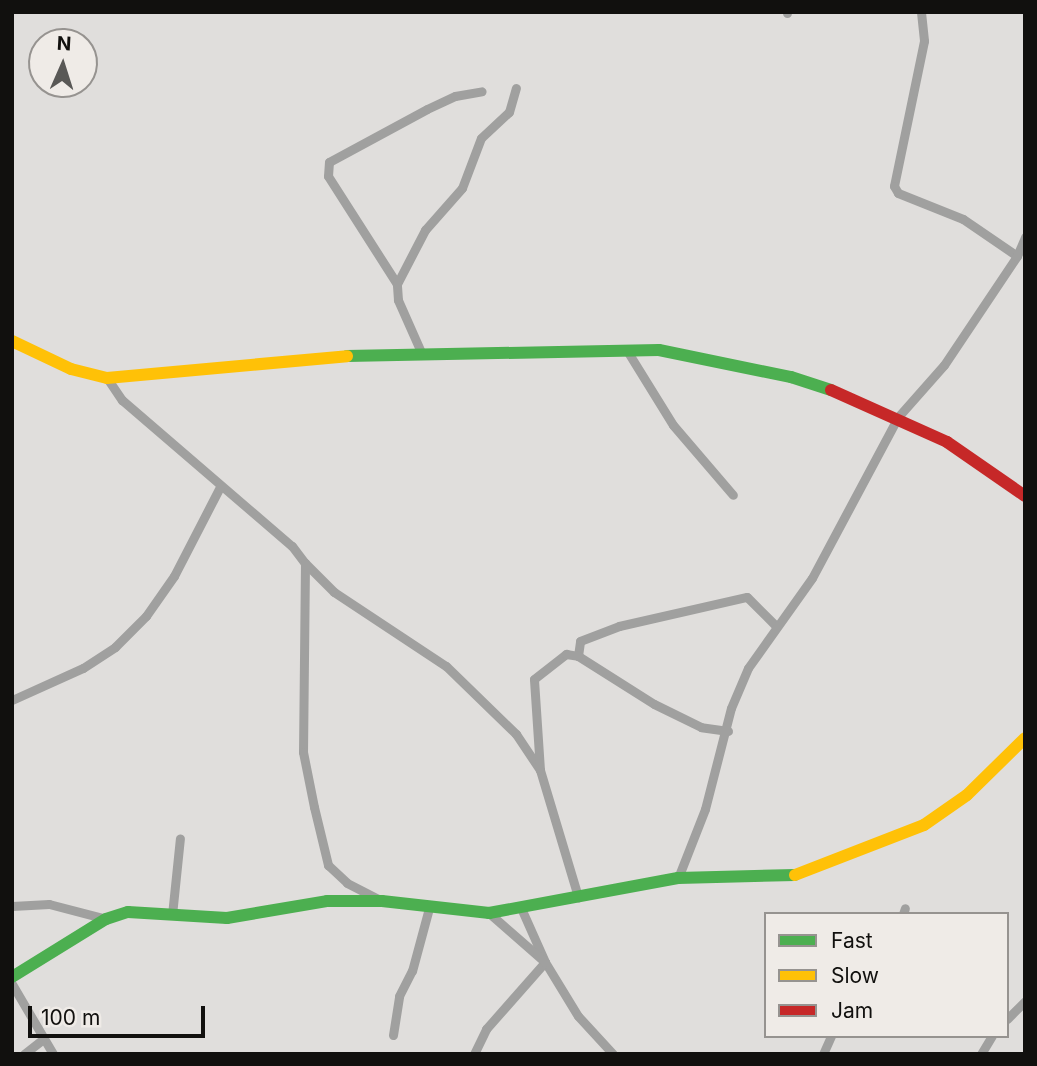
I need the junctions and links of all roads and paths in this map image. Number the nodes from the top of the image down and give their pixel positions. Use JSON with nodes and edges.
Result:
{"nodes":[{"id":1,"x":921,"y":12,"type":"edge"},
{"id":2,"x":516,"y":88,"type":"dead end"},
{"id":3,"x":482,"y":91,"type":"dead end"},
{"id":4,"x":1025,"y":237,"type":"edge"},
{"id":5,"x":1017,"y":256,"type":"junction"},
{"id":6,"x":397,"y":284,"type":"junction"},
{"id":7,"x":12,"y":341,"type":"edge"},
{"id":8,"x":626,"y":349,"type":"junction"},
{"id":9,"x":421,"y":352,"type":"junction"},
{"id":10,"x":107,"y":377,"type":"junction"},
{"id":11,"x":898,"y":417,"type":"junction"},
{"id":12,"x":220,"y":487,"type":"junction"},
{"id":13,"x":733,"y":495,"type":"dead end"},
{"id":14,"x":1025,"y":496,"type":"edge"},
{"id":15,"x":305,"y":563,"type":"junction"},
{"id":16,"x":776,"y":625,"type":"junction"},
{"id":17,"x":578,"y":656,"type":"junction"},
{"id":18,"x":12,"y":700,"type":"edge"},
{"id":19,"x":728,"y":731,"type":"junction"},
{"id":20,"x":1025,"y":738,"type":"edge"},
{"id":21,"x":540,"y":770,"type":"junction"},
{"id":22,"x":180,"y":838,"type":"dead end"},
{"id":23,"x":678,"y":877,"type":"junction"},
{"id":24,"x":578,"y":897,"type":"junction"},
{"id":25,"x":382,"y":901,"type":"junction"},
{"id":26,"x":12,"y":906,"type":"edge"},
{"id":27,"x":429,"y":908,"type":"junction"},
{"id":28,"x":521,"y":908,"type":"junction"},
{"id":29,"x":489,"y":913,"type":"junction"},
{"id":30,"x":172,"y":915,"type":"junction"},
{"id":31,"x":106,"y":919,"type":"junction"},
{"id":32,"x":545,"y":962,"type":"junction"},
{"id":33,"x":12,"y":977,"type":"edge"},
{"id":34,"x":12,"y":984,"type":"edge"},
{"id":35,"x":1025,"y":1001,"type":"edge"},
{"id":36,"x":1009,"y":1017,"type":"edge"},
{"id":37,"x":393,"y":1035,"type":"dead end"},
{"id":38,"x":830,"y":1038,"type":"edge"},
{"id":39,"x":991,"y":1038,"type":"edge"},
{"id":40,"x":42,"y":1040,"type":"junction"},
{"id":41,"x":24,"y":1054,"type":"edge"},
{"id":42,"x":53,"y":1054,"type":"edge"},
{"id":43,"x":474,"y":1054,"type":"edge"},
{"id":44,"x":612,"y":1054,"type":"edge"},
{"id":45,"x":823,"y":1054,"type":"edge"},
{"id":46,"x":981,"y":1054,"type":"edge"}],
"edges":[{"from":1,"to":5,"type":"street"},
{"from":2,"to":6,"type":"street"},
{"from":3,"to":6,"type":"street"},
{"from":4,"to":5,"type":"street"},
{"from":5,"to":11,"type":"street"},
{"from":6,"to":9,"type":"street"},
{"from":7,"to":10,"type":"street"},
{"from":8,"to":9,"type":"street"},
{"from":8,"to":11,"type":"street"},
{"from":8,"to":13,"type":"street"},
{"from":9,"to":10,"type":"street"},
{"from":10,"to":12,"type":"street"},
{"from":11,"to":14,"type":"street"},
{"from":11,"to":16,"type":"street"},
{"from":12,"to":15,"type":"street"},
{"from":12,"to":18,"type":"street"},
{"from":15,"to":21,"type":"street"},
{"from":15,"to":25,"type":"street"},
{"from":16,"to":17,"type":"street"},
{"from":16,"to":19,"type":"street"},
{"from":17,"to":19,"type":"street"},
{"from":17,"to":21,"type":"street"},
{"from":19,"to":23,"type":"street"},
{"from":20,"to":23,"type":"street"},
{"from":21,"to":24,"type":"street"},
{"from":22,"to":30,"type":"street"},
{"from":23,"to":24,"type":"street"},
{"from":24,"to":28,"type":"street"},
{"from":25,"to":27,"type":"street"},
{"from":25,"to":30,"type":"street"},
{"from":26,"to":31,"type":"street"},
{"from":27,"to":29,"type":"street"},
{"from":27,"to":37,"type":"street"},
{"from":28,"to":29,"type":"street"},
{"from":28,"to":32,"type":"street"},
{"from":29,"to":32,"type":"street"},
{"from":30,"to":31,"type":"street"},
{"from":31,"to":33,"type":"street"},
{"from":32,"to":43,"type":"street"},
{"from":32,"to":44,"type":"street"},
{"from":34,"to":40,"type":"street"},
{"from":35,"to":36,"type":"street"},
{"from":38,"to":45,"type":"street"},
{"from":39,"to":46,"type":"street"},
{"from":40,"to":41,"type":"street"},
{"from":40,"to":42,"type":"street"}]}
